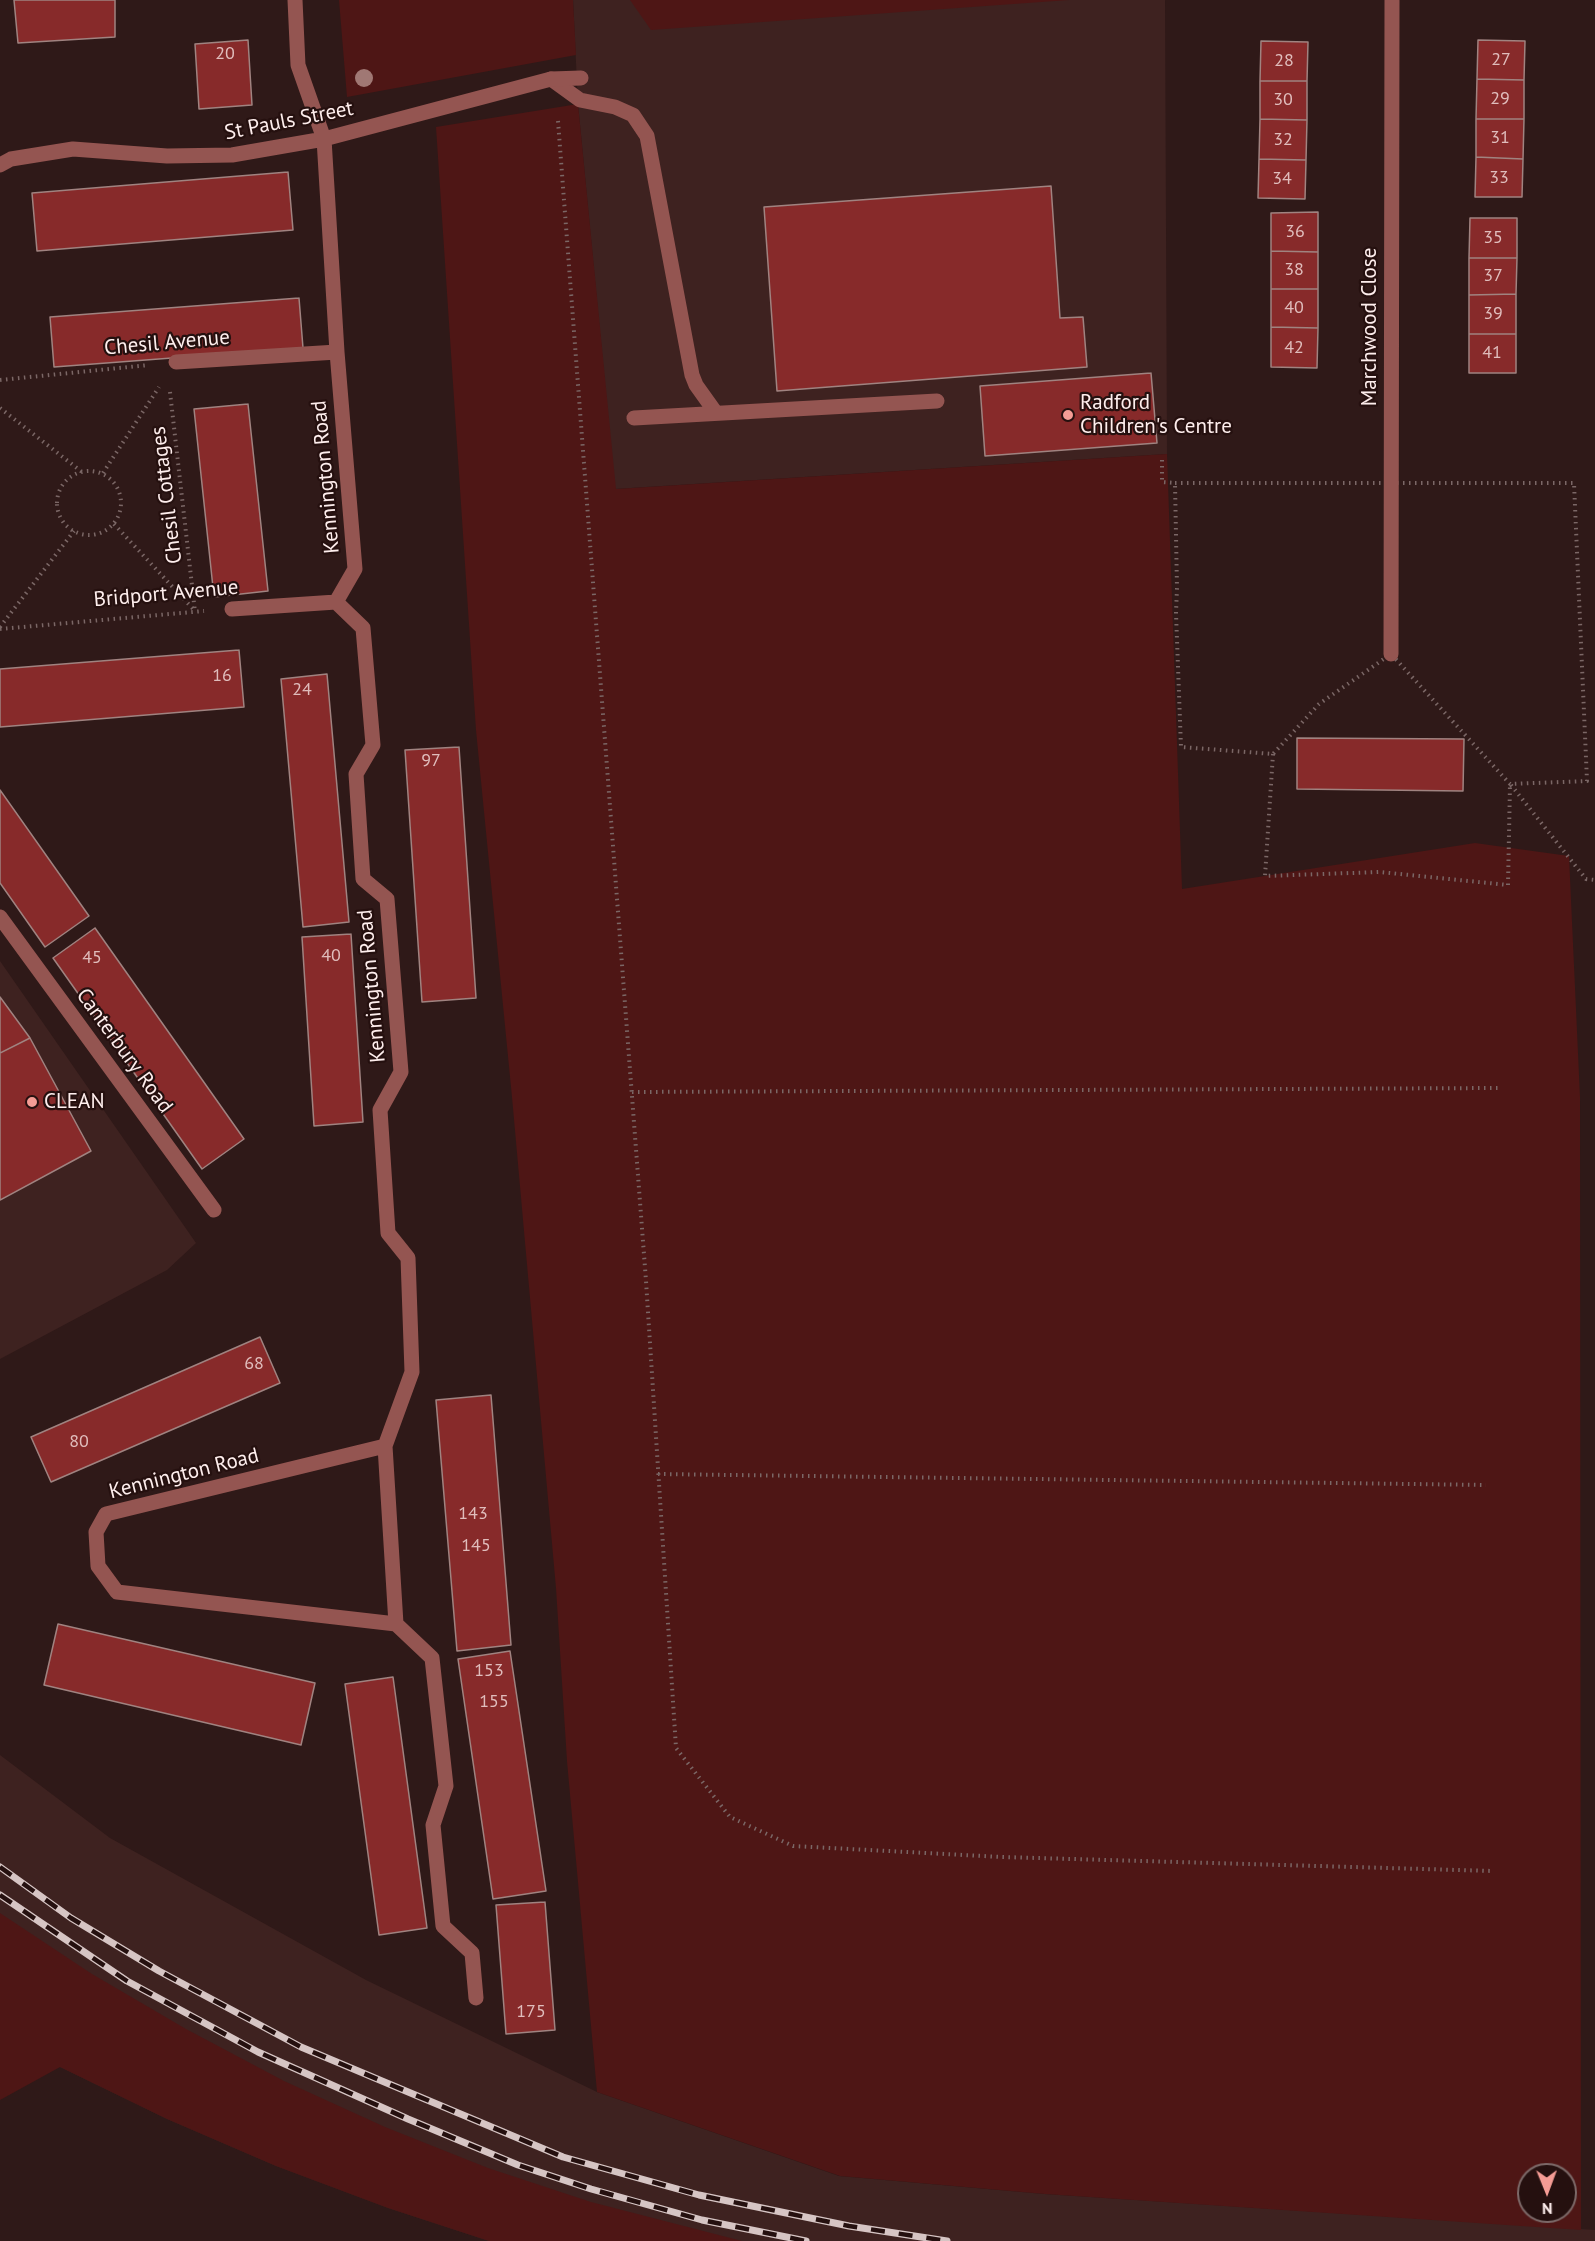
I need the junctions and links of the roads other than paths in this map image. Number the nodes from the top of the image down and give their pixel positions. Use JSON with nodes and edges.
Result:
{"nodes":[{"id":1,"x":295,"y":0,"type":"edge"},
{"id":2,"x":1392,"y":0,"type":"edge"},
{"id":3,"x":581,"y":78,"type":"dead end"},
{"id":4,"x":551,"y":79,"type":"junction"},
{"id":5,"x":324,"y":139,"type":"junction"},
{"id":6,"x":0,"y":165,"type":"edge"},
{"id":7,"x":337,"y":352,"type":"junction"},
{"id":8,"x":172,"y":368,"type":"road end"},
{"id":9,"x":937,"y":401,"type":"dead end"},
{"id":10,"x":716,"y":413,"type":"junction"},
{"id":11,"x":634,"y":418,"type":"dead end"},
{"id":12,"x":336,"y":602,"type":"junction"},
{"id":13,"x":232,"y":609,"type":"road end"},
{"id":14,"x":1391,"y":654,"type":"dead end"},
{"id":15,"x":0,"y":916,"type":"edge"},
{"id":16,"x":213,"y":1210,"type":"dead end"},
{"id":17,"x":385,"y":1446,"type":"junction"},
{"id":18,"x":396,"y":1623,"type":"junction"},
{"id":19,"x":476,"y":1998,"type":"dead end"}],
"edges":[{"from":1,"to":5,"type":"street","name":"Kennington Road"},
{"from":2,"to":14,"type":"street","name":"Marchwood Close"},
{"from":3,"to":4,"type":"street","name":"St Pauls Street"},
{"from":4,"to":5,"type":"street","name":"St Pauls Street"},
{"from":4,"to":10,"type":"street"},
{"from":5,"to":6,"type":"street","name":"St Pauls Street"},
{"from":5,"to":7,"type":"street","name":"Kennington Road"},
{"from":7,"to":8,"type":"street","name":"Chesil Avenue"},
{"from":7,"to":12,"type":"street","name":"Kennington Road"},
{"from":9,"to":10,"type":"street"},
{"from":10,"to":11,"type":"street"},
{"from":12,"to":13,"type":"street","name":"Bridport Avenue"},
{"from":12,"to":17,"type":"street","name":"Kennington Road"},
{"from":15,"to":16,"type":"street","name":"Canterbury Road"},
{"from":17,"to":18,"type":"street","name":"Kennington Road"},
{"from":17,"to":18,"type":"street","name":"Kennington Road"},
{"from":18,"to":19,"type":"street"}]}
